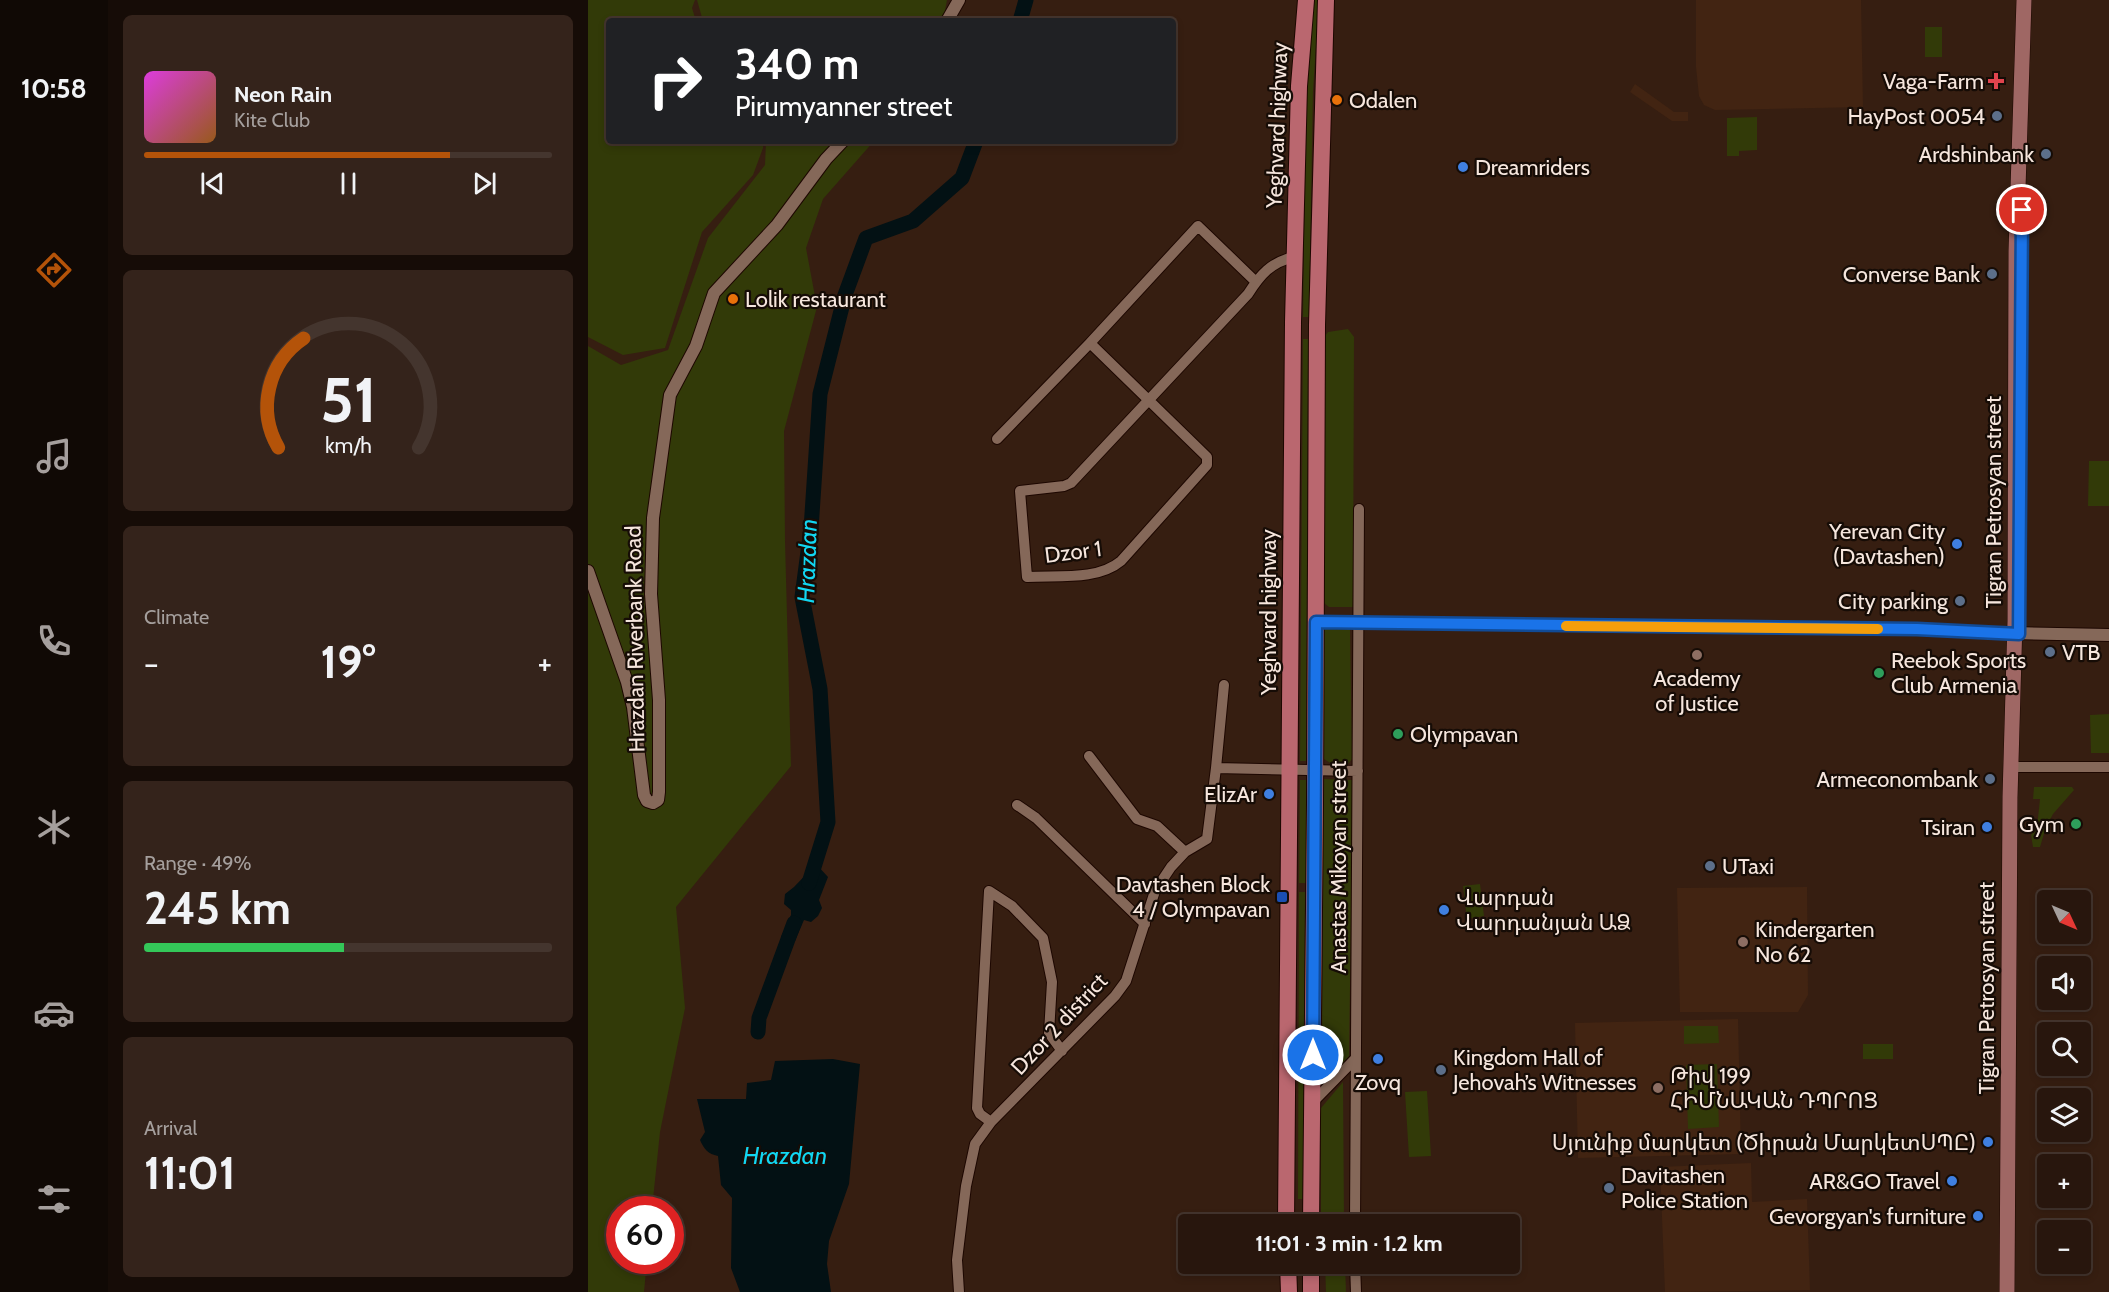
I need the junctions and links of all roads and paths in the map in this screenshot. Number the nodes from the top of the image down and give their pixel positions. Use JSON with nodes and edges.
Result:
{"nodes":[{"id":1,"x":959,"y":0,"type":"edge"},
{"id":2,"x":1306,"y":0,"type":"edge"},
{"id":3,"x":1326,"y":0,"type":"edge"},
{"id":4,"x":2025,"y":0,"type":"edge"},
{"id":5,"x":949,"y":18,"type":"edge"},
{"id":6,"x":840,"y":144,"type":"edge"},
{"id":7,"x":1294,"y":257,"type":"junction"},
{"id":8,"x":1256,"y":282,"type":"junction"},
{"id":9,"x":1293,"y":322,"type":"junction"},
{"id":10,"x":1317,"y":325,"type":"junction"},
{"id":11,"x":1090,"y":343,"type":"junction"},
{"id":12,"x":1149,"y":400,"type":"junction"},
{"id":13,"x":997,"y":439,"type":"dead end"},
{"id":14,"x":1359,"y":510,"type":"dead end"},
{"id":15,"x":588,"y":571,"type":"edge"},
{"id":16,"x":1316,"y":622,"type":"junction"},
{"id":17,"x":1359,"y":622,"type":"junction"},
{"id":18,"x":2017,"y":634,"type":"junction"},
{"id":19,"x":2109,"y":635,"type":"edge"},
{"id":20,"x":1224,"y":686,"type":"dead end"},
{"id":21,"x":1089,"y":756,"type":"dead end"},
{"id":22,"x":2014,"y":767,"type":"junction"},
{"id":23,"x":2109,"y":767,"type":"edge"},
{"id":24,"x":1216,"y":768,"type":"junction"},
{"id":25,"x":1289,"y":769,"type":"junction"},
{"id":26,"x":1316,"y":770,"type":"junction"},
{"id":27,"x":1358,"y":771,"type":"junction"},
{"id":28,"x":1017,"y":805,"type":"dead end"},
{"id":29,"x":1185,"y":852,"type":"junction"},
{"id":30,"x":1145,"y":924,"type":"junction"},
{"id":31,"x":1062,"y":1051,"type":"junction"},
{"id":32,"x":1354,"y":1059,"type":"junction"},
{"id":33,"x":1312,"y":1103,"type":"junction"},
{"id":34,"x":992,"y":1122,"type":"junction"},
{"id":35,"x":1286,"y":1214,"type":"edge"},
{"id":36,"x":1311,"y":1214,"type":"edge"},
{"id":37,"x":1355,"y":1214,"type":"edge"},
{"id":38,"x":1288,"y":1274,"type":"edge"},
{"id":39,"x":1311,"y":1274,"type":"edge"},
{"id":40,"x":1355,"y":1274,"type":"edge"},
{"id":41,"x":959,"y":1292,"type":"edge"},
{"id":42,"x":1289,"y":1292,"type":"edge"},
{"id":43,"x":1311,"y":1292,"type":"edge"},
{"id":44,"x":1356,"y":1292,"type":"edge"},
{"id":45,"x":2007,"y":1292,"type":"edge"},
{"id":46,"x":2014,"y":1292,"type":"edge"}],
"edges":[{"from":1,"to":5,"type":"street"},
{"from":2,"to":7,"type":"main road","name":"Yeghvard highway"},
{"from":3,"to":10,"type":"main road","name":"Yeghvard highway"},
{"from":4,"to":18,"type":"main road","name":"Tigran Petrosyan street"},
{"from":6,"to":15,"type":"street","name":"Hrazdan Riverbank Road"},
{"from":7,"to":8,"type":"street","name":"Dzor 1"},
{"from":7,"to":9,"type":"main road","name":"Yeghvard highway"},
{"from":8,"to":11,"type":"street"},
{"from":8,"to":12,"type":"street","name":"Dzor 1"},
{"from":9,"to":10,"type":"main road"},
{"from":9,"to":25,"type":"main road","name":"Yeghvard highway"},
{"from":10,"to":16,"type":"main road","name":"Yeghvard highway"},
{"from":11,"to":12,"type":"street","name":"Dzor 1"},
{"from":11,"to":13,"type":"street"},
{"from":12,"to":12,"type":"street","name":"Dzor 1"},
{"from":14,"to":17,"type":"street","name":"Anastas Mikoyan street"},
{"from":16,"to":17,"type":"street"},
{"from":16,"to":26,"type":"main road","name":"Yeghvard highway"},
{"from":17,"to":18,"type":"street"},
{"from":17,"to":27,"type":"street","name":"Anastas Mikoyan street"},
{"from":18,"to":19,"type":"street"},
{"from":18,"to":22,"type":"main road","name":"Tigran Petrosyan street"},
{"from":20,"to":24,"type":"street"},
{"from":21,"to":29,"type":"street"},
{"from":22,"to":23,"type":"street"},
{"from":22,"to":45,"type":"main road","name":"Tigran Petrosyan street"},
{"from":22,"to":46,"type":"main road","name":"Tigran Petrosyan street"},
{"from":24,"to":25,"type":"street"},
{"from":24,"to":29,"type":"street","name":"Dzor 2 district"},
{"from":25,"to":26,"type":"street"},
{"from":25,"to":35,"type":"main road","name":"Yeghvard highway"},
{"from":26,"to":27,"type":"street"},
{"from":26,"to":33,"type":"main road","name":"Yeghvard highway"},
{"from":27,"to":32,"type":"street","name":"Anastas Mikoyan street"},
{"from":28,"to":30,"type":"street"},
{"from":29,"to":30,"type":"street","name":"Dzor 2 district"},
{"from":30,"to":31,"type":"street","name":"Dzor 2 district"},
{"from":31,"to":34,"type":"street","name":"Dzor 2 district"},
{"from":31,"to":34,"type":"street","name":"Dzor 2 district"},
{"from":32,"to":33,"type":"street"},
{"from":32,"to":37,"type":"street","name":"Anastas Mikoyan street"},
{"from":33,"to":36,"type":"main road","name":"Yeghvard highway"},
{"from":34,"to":41,"type":"street"},
{"from":38,"to":42,"type":"main road"},
{"from":39,"to":43,"type":"main road"},
{"from":40,"to":44,"type":"street"}]}
